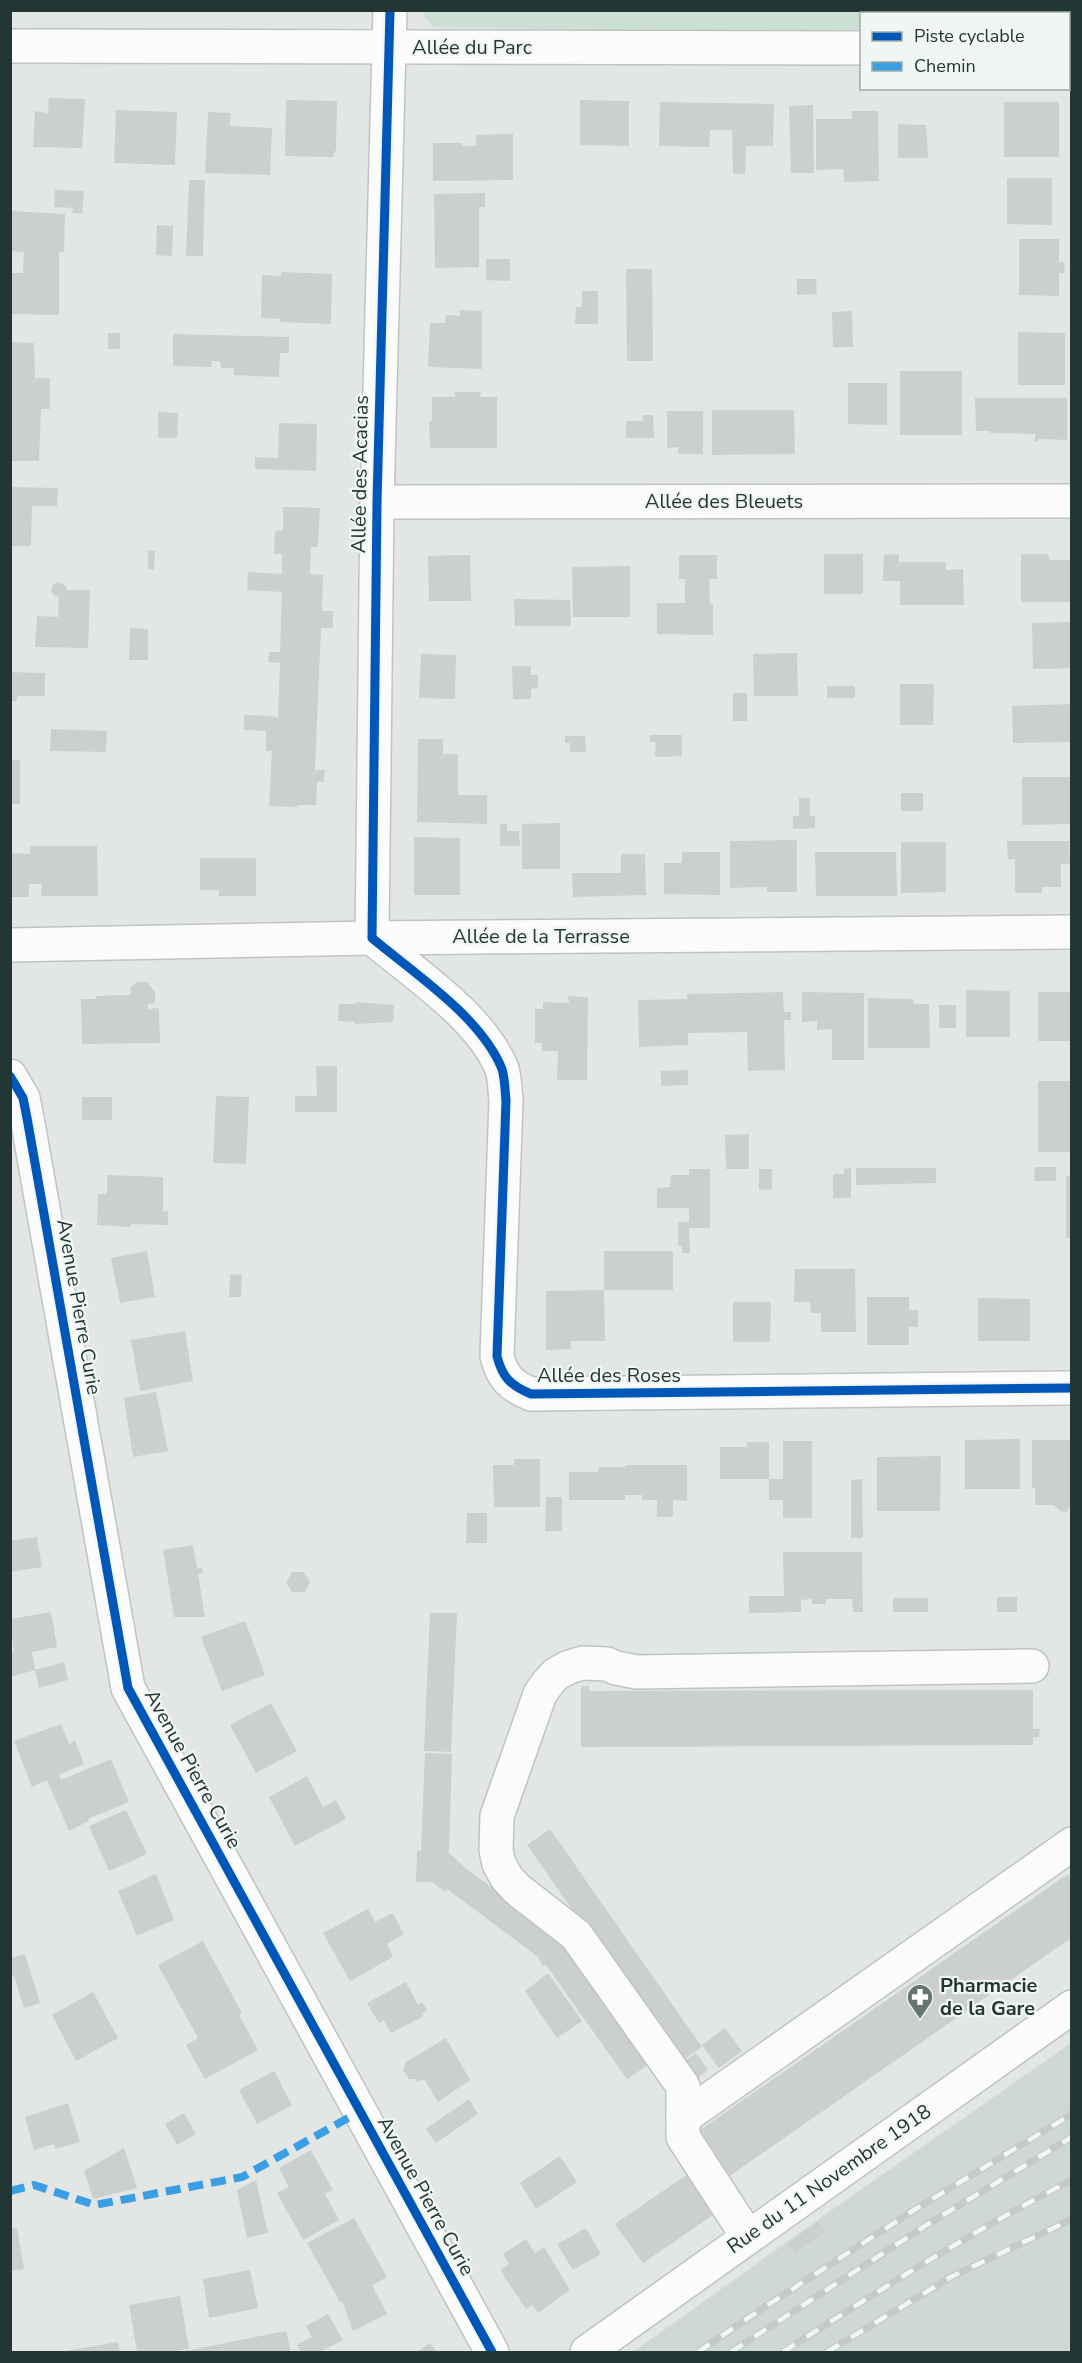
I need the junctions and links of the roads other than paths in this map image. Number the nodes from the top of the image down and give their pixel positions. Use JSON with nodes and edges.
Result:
{"nodes":[{"id":1,"x":390,"y":10,"type":"edge"},
{"id":2,"x":10,"y":46,"type":"edge"},
{"id":3,"x":388,"y":47,"type":"junction"},
{"id":4,"x":860,"y":48,"type":"edge"},
{"id":5,"x":1071,"y":501,"type":"edge"},
{"id":6,"x":376,"y":502,"type":"junction"},
{"id":7,"x":1071,"y":932,"type":"edge"},
{"id":8,"x":372,"y":938,"type":"junction"},
{"id":9,"x":10,"y":945,"type":"edge"},
{"id":10,"x":10,"y":1076,"type":"edge"},
{"id":11,"x":19,"y":1118,"type":"edge"},
{"id":12,"x":1071,"y":1388,"type":"edge"},
{"id":13,"x":1032,"y":1666,"type":"dead end"},
{"id":14,"x":1071,"y":1844,"type":"edge"},
{"id":15,"x":1071,"y":2007,"type":"edge"},
{"id":16,"x":683,"y":2118,"type":"junction"},
{"id":17,"x":748,"y":2237,"type":"junction"},
{"id":18,"x":492,"y":2352,"type":"edge"},
{"id":19,"x":587,"y":2352,"type":"edge"}],
"edges":[{"from":1,"to":3,"type":"street","name":"Allée des Acacias"},
{"from":2,"to":3,"type":"street","name":"Allée du Parc"},
{"from":3,"to":4,"type":"street","name":"Allée du Parc"},
{"from":3,"to":6,"type":"street","name":"Allée des Acacias"},
{"from":5,"to":6,"type":"street","name":"Allée des Bleuets"},
{"from":6,"to":8,"type":"street","name":"Allée des Acacias"},
{"from":7,"to":8,"type":"street","name":"Allée de la Terrasse"},
{"from":8,"to":9,"type":"street","name":"Allée de la Terrasse"},
{"from":8,"to":12,"type":"street","name":"Allée des Roses"},
{"from":10,"to":11,"type":"street","name":"Avenue Pierre Curie"},
{"from":11,"to":18,"type":"street","name":"Avenue Pierre Curie"},
{"from":13,"to":16,"type":"street"},
{"from":14,"to":16,"type":"street"},
{"from":15,"to":17,"type":"street","name":"Rue du 11 Novembre 1918"},
{"from":16,"to":17,"type":"street"},
{"from":17,"to":19,"type":"street","name":"Rue du 11 Novembre 1918"}]}
